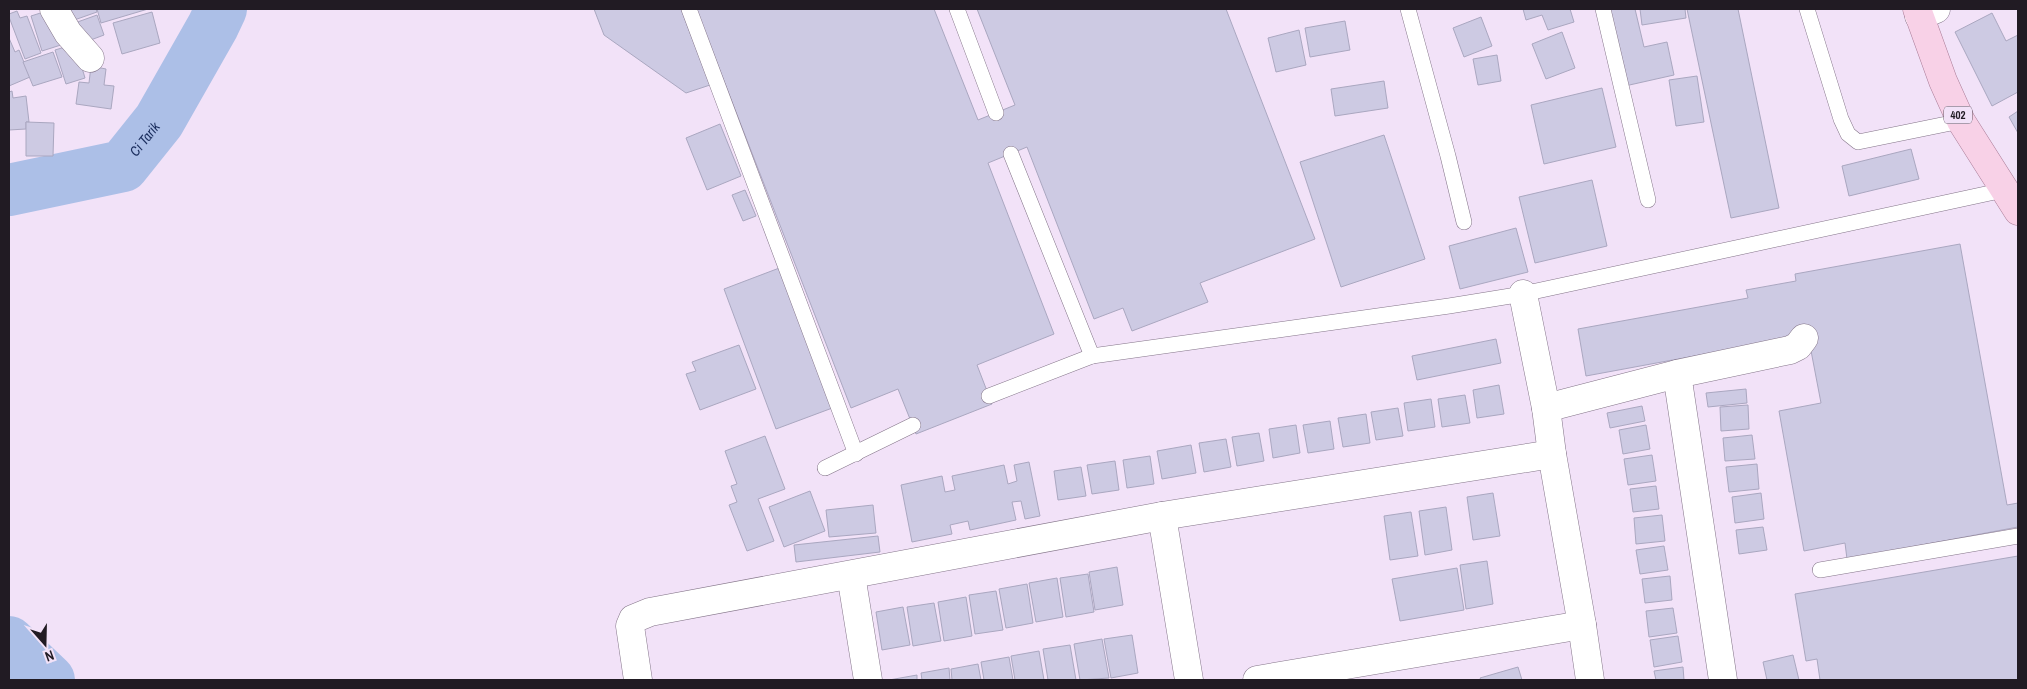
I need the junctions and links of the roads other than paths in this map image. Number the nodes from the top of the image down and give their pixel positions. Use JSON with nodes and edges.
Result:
{"nodes":[{"id":1,"x":54,"y":9,"type":"edge"},
{"id":2,"x":689,"y":9,"type":"edge"},
{"id":3,"x":957,"y":9,"type":"edge"},
{"id":4,"x":1408,"y":9,"type":"edge"},
{"id":5,"x":1603,"y":9,"type":"edge"},
{"id":6,"x":1807,"y":9,"type":"edge"},
{"id":7,"x":1924,"y":11,"type":"edge"},
{"id":8,"x":90,"y":58,"type":"dead end"},
{"id":9,"x":996,"y":113,"type":"dead end"},
{"id":10,"x":1961,"y":122,"type":"junction"},
{"id":11,"x":1011,"y":154,"type":"dead end"},
{"id":12,"x":1648,"y":200,"type":"dead end"},
{"id":13,"x":2011,"y":200,"type":"edge"},
{"id":14,"x":1464,"y":222,"type":"dead end"},
{"id":15,"x":1523,"y":294,"type":"junction"},
{"id":16,"x":1804,"y":338,"type":"dead end"},
{"id":17,"x":1092,"y":356,"type":"junction"},
{"id":18,"x":1677,"y":374,"type":"junction"},
{"id":19,"x":989,"y":396,"type":"dead end"},
{"id":20,"x":1546,"y":408,"type":"junction"},
{"id":21,"x":912,"y":426,"type":"dead end"},
{"id":22,"x":856,"y":454,"type":"junction"},
{"id":23,"x":1552,"y":454,"type":"junction"},
{"id":24,"x":825,"y":468,"type":"dead end"},
{"id":25,"x":1162,"y":516,"type":"junction"},
{"id":26,"x":2018,"y":536,"type":"edge"},
{"id":27,"x":1820,"y":570,"type":"dead end"},
{"id":28,"x":851,"y":575,"type":"junction"},
{"id":29,"x":1582,"y":624,"type":"junction"},
{"id":30,"x":638,"y":680,"type":"edge"},
{"id":31,"x":868,"y":680,"type":"edge"},
{"id":32,"x":1189,"y":680,"type":"edge"},
{"id":33,"x":1257,"y":680,"type":"edge"},
{"id":34,"x":1590,"y":680,"type":"edge"},
{"id":35,"x":1723,"y":680,"type":"edge"}],
"edges":[{"from":1,"to":8,"type":"street"},
{"from":2,"to":22,"type":"lane"},
{"from":3,"to":9,"type":"lane"},
{"from":4,"to":14,"type":"lane"},
{"from":5,"to":12,"type":"lane"},
{"from":6,"to":10,"type":"lane"},
{"from":7,"to":10,"type":"main road","number":"402"},
{"from":10,"to":13,"type":"main road","number":"402"},
{"from":11,"to":17,"type":"lane"},
{"from":13,"to":15,"type":"lane"},
{"from":15,"to":17,"type":"lane"},
{"from":15,"to":20,"type":"street"},
{"from":16,"to":18,"type":"street"},
{"from":17,"to":19,"type":"lane"},
{"from":18,"to":20,"type":"street"},
{"from":18,"to":35,"type":"street"},
{"from":20,"to":23,"type":"street"},
{"from":21,"to":22,"type":"lane"},
{"from":22,"to":24,"type":"lane"},
{"from":23,"to":25,"type":"street"},
{"from":23,"to":29,"type":"street"},
{"from":25,"to":28,"type":"street"},
{"from":25,"to":32,"type":"street"},
{"from":26,"to":27,"type":"lane"},
{"from":28,"to":30,"type":"street"},
{"from":28,"to":31,"type":"street"},
{"from":29,"to":33,"type":"street"},
{"from":29,"to":34,"type":"street"}]}
